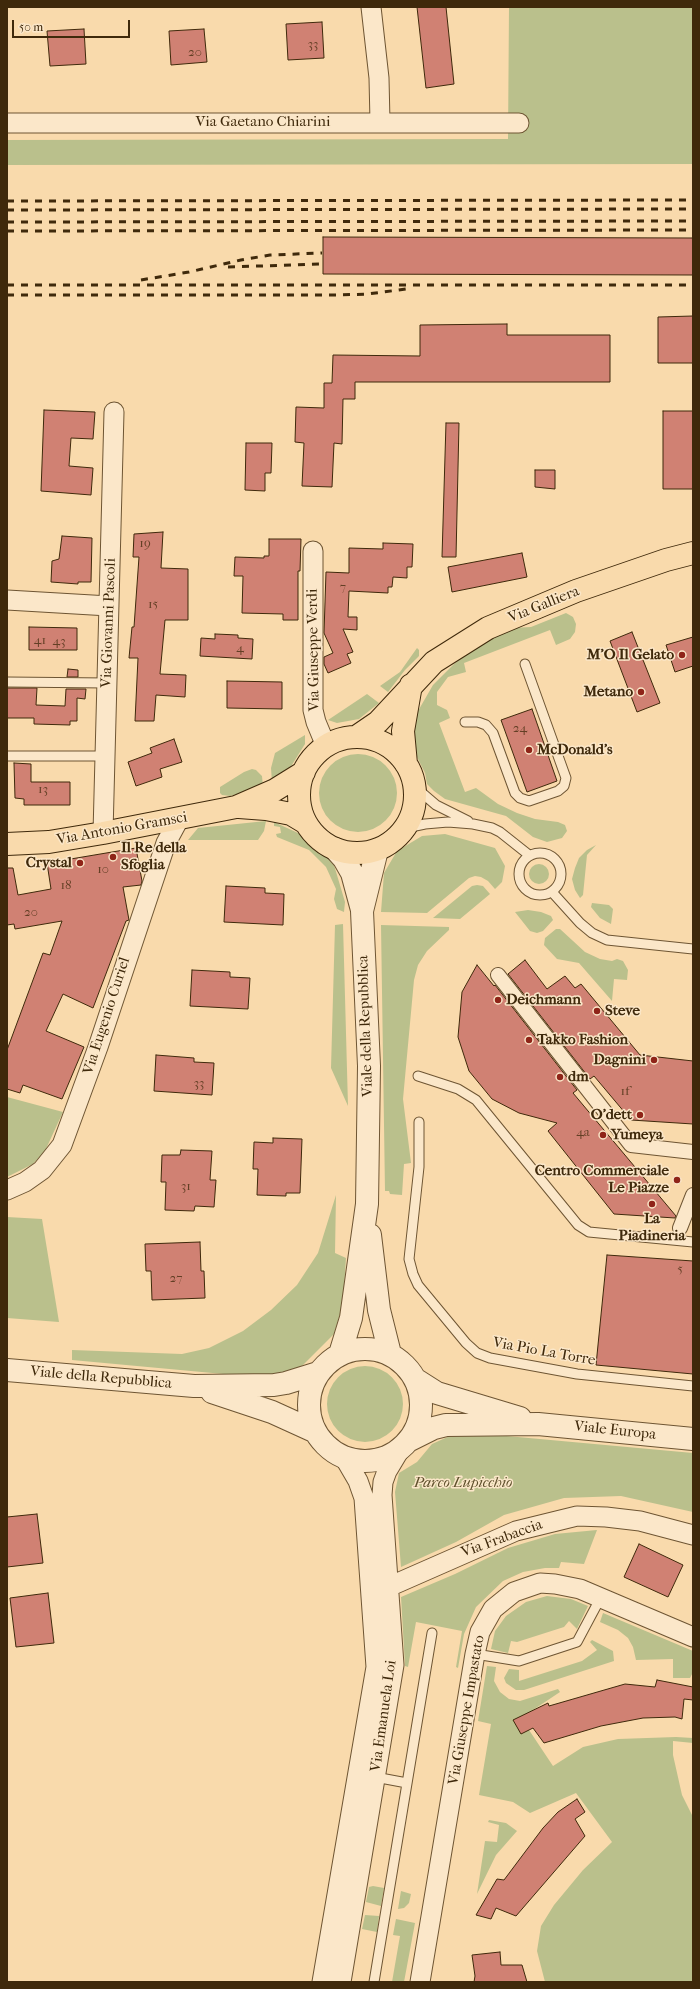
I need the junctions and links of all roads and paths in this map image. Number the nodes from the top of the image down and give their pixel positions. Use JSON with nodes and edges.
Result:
{"nodes":[{"id":1,"x":371,"y":7,"type":"edge"},
{"id":2,"x":380,"y":122,"type":"junction"},
{"id":3,"x":7,"y":123,"type":"edge"},
{"id":4,"x":519,"y":123,"type":"dead end"},
{"id":5,"x":114,"y":412,"type":"dead end"},
{"id":6,"x":313,"y":551,"type":"dead end"},
{"id":7,"x":693,"y":553,"type":"edge"},
{"id":8,"x":7,"y":600,"type":"edge"},
{"id":9,"x":109,"y":606,"type":"junction"},
{"id":10,"x":525,"y":664,"type":"dead end"},
{"id":11,"x":7,"y":682,"type":"edge"},
{"id":12,"x":107,"y":683,"type":"junction"},
{"id":13,"x":411,"y":686,"type":"junction"},
{"id":14,"x":465,"y":722,"type":"dead end"},
{"id":15,"x":356,"y":737,"type":"junction"},
{"id":16,"x":326,"y":746,"type":"junction"},
{"id":17,"x":7,"y":756,"type":"edge"},
{"id":18,"x":105,"y":756,"type":"junction"},
{"id":19,"x":406,"y":764,"type":"junction"},
{"id":20,"x":304,"y":772,"type":"junction"},
{"id":21,"x":415,"y":787,"type":"junction"},
{"id":22,"x":236,"y":807,"type":"junction"},
{"id":23,"x":179,"y":819,"type":"junction"},
{"id":24,"x":306,"y":823,"type":"junction"},
{"id":25,"x":473,"y":824,"type":"junction"},
{"id":26,"x":404,"y":830,"type":"junction"},
{"id":27,"x":103,"y":834,"type":"junction"},
{"id":28,"x":7,"y":844,"type":"edge"},
{"id":29,"x":335,"y":849,"type":"junction"},
{"id":30,"x":377,"y":850,"type":"junction"},
{"id":31,"x":529,"y":856,"type":"junction"},
{"id":32,"x":552,"y":892,"type":"junction"},
{"id":33,"x":362,"y":911,"type":"junction"},
{"id":34,"x":693,"y":950,"type":"edge"},
{"id":35,"x":498,"y":975,"type":"dead end"},
{"id":36,"x":418,"y":1076,"type":"dead end"},
{"id":37,"x":419,"y":1122,"type":"dead end"},
{"id":38,"x":693,"y":1152,"type":"edge"},
{"id":39,"x":7,"y":1190,"type":"edge"},
{"id":40,"x":693,"y":1195,"type":"edge"},
{"id":41,"x":367,"y":1204,"type":"junction"},
{"id":42,"x":680,"y":1228,"type":"dead end"},
{"id":43,"x":693,"y":1242,"type":"edge"},
{"id":44,"x":340,"y":1354,"type":"junction"},
{"id":45,"x":390,"y":1354,"type":"junction"},
{"id":46,"x":7,"y":1370,"type":"edge"},
{"id":47,"x":318,"y":1373,"type":"junction"},
{"id":48,"x":415,"y":1379,"type":"junction"},
{"id":49,"x":194,"y":1386,"type":"junction"},
{"id":50,"x":693,"y":1386,"type":"edge"},
{"id":51,"x":538,"y":1424,"type":"junction"},
{"id":52,"x":316,"y":1432,"type":"junction"},
{"id":53,"x":693,"y":1439,"type":"edge"},
{"id":54,"x":404,"y":1446,"type":"junction"},
{"id":55,"x":344,"y":1457,"type":"junction"},
{"id":56,"x":693,"y":1535,"type":"edge"},
{"id":57,"x":379,"y":1589,"type":"junction"},
{"id":58,"x":601,"y":1597,"type":"junction"},
{"id":59,"x":432,"y":1633,"type":"dead end"},
{"id":60,"x":693,"y":1636,"type":"edge"},
{"id":61,"x":475,"y":1654,"type":"junction"},
{"id":62,"x":375,"y":1777,"type":"junction"},
{"id":63,"x":407,"y":1783,"type":"junction"},
{"id":64,"x":322,"y":1982,"type":"edge"},
{"id":65,"x":341,"y":1982,"type":"edge"},
{"id":66,"x":374,"y":1982,"type":"edge"},
{"id":67,"x":420,"y":1982,"type":"edge"}],
"edges":[{"from":1,"to":2,"type":"street"},
{"from":2,"to":3,"type":"street","name":"Via Gaetano Chiarini"},
{"from":2,"to":4,"type":"street","name":"Via Gaetano Chiarini"},
{"from":5,"to":9,"type":"street","name":"Via Giovanni Pascoli"},
{"from":6,"to":16,"type":"street","name":"Via Giuseppe Verdi"},
{"from":7,"to":13,"type":"main road","name":"Via Galliera"},
{"from":8,"to":9,"type":"street"},
{"from":9,"to":12,"type":"street","name":"Via Giovanni Pascoli"},
{"from":10,"to":14,"type":"lane"},
{"from":11,"to":12,"type":"lane"},
{"from":12,"to":18,"type":"street","name":"Via Giovanni Pascoli"},
{"from":13,"to":15,"type":"main road","name":"Via Galliera"},
{"from":13,"to":19,"type":"main road"},
{"from":15,"to":16,"type":"main road"},
{"from":15,"to":19,"type":"main road"},
{"from":16,"to":20,"type":"main road"},
{"from":17,"to":18,"type":"lane"},
{"from":18,"to":27,"type":"street","name":"Via Giovanni Pascoli"},
{"from":19,"to":21,"type":"main road"},
{"from":20,"to":22,"type":"main road","name":"Via Antonio Gramsci"},
{"from":20,"to":24,"type":"main road"},
{"from":21,"to":25,"type":"lane"},
{"from":21,"to":26,"type":"main road"},
{"from":22,"to":23,"type":"main road","name":"Via Antonio Gramsci"},
{"from":22,"to":24,"type":"main road","name":"Via Antonio Gramsci"},
{"from":23,"to":27,"type":"main road","name":"Via Antonio Gramsci"},
{"from":23,"to":39,"type":"street","name":"Via Eugenio Curiel"},
{"from":24,"to":29,"type":"main road"},
{"from":25,"to":26,"type":"lane"},
{"from":25,"to":31,"type":"lane"},
{"from":26,"to":30,"type":"main road"},
{"from":27,"to":28,"type":"main road","name":"Via Antonio Gramsci"},
{"from":29,"to":30,"type":"main road"},
{"from":29,"to":33,"type":"street"},
{"from":30,"to":33,"type":"street","name":"Viale della Repubblica"},
{"from":31,"to":32,"type":"lane"},
{"from":31,"to":32,"type":"lane"},
{"from":32,"to":34,"type":"lane"},
{"from":33,"to":41,"type":"street","name":"Viale della Repubblica"},
{"from":35,"to":38,"type":"street"},
{"from":36,"to":43,"type":"lane"},
{"from":37,"to":50,"type":"lane","name":"Via Pio La Torre"},
{"from":40,"to":42,"type":"street"},
{"from":41,"to":44,"type":"street","name":"Viale della Repubblica"},
{"from":41,"to":45,"type":"street","name":"Viale della Repubblica"},
{"from":44,"to":45,"type":"street"},
{"from":44,"to":47,"type":"street"},
{"from":45,"to":48,"type":"street"},
{"from":46,"to":49,"type":"street","name":"Viale della Repubblica"},
{"from":47,"to":49,"type":"street","name":"Viale della Repubblica"},
{"from":47,"to":52,"type":"street"},
{"from":48,"to":51,"type":"street","name":"Viale Europa"},
{"from":48,"to":54,"type":"street"},
{"from":49,"to":52,"type":"street","name":"Viale della Repubblica"},
{"from":51,"to":53,"type":"street","name":"Viale Europa"},
{"from":51,"to":54,"type":"street","name":"Viale Europa"},
{"from":52,"to":55,"type":"street"},
{"from":54,"to":55,"type":"street"},
{"from":54,"to":57,"type":"street","name":"Via Emanuela Loi"},
{"from":55,"to":57,"type":"street","name":"Via Emanuela Loi"},
{"from":56,"to":57,"type":"street","name":"Via Frabaccia"},
{"from":57,"to":62,"type":"street","name":"Via Emanuela Loi"},
{"from":57,"to":64,"type":"street","name":"Via Emanuela Loi"},
{"from":58,"to":60,"type":"street","name":"Via Giuseppe Impastato"},
{"from":58,"to":61,"type":"lane"},
{"from":58,"to":61,"type":"street","name":"Via Giuseppe Impastato"},
{"from":59,"to":63,"type":"lane"},
{"from":61,"to":67,"type":"street","name":"Via Giuseppe Impastato"},
{"from":62,"to":63,"type":"lane"},
{"from":62,"to":65,"type":"street","name":"Via Emanuela Loi"},
{"from":63,"to":66,"type":"lane"}]}
